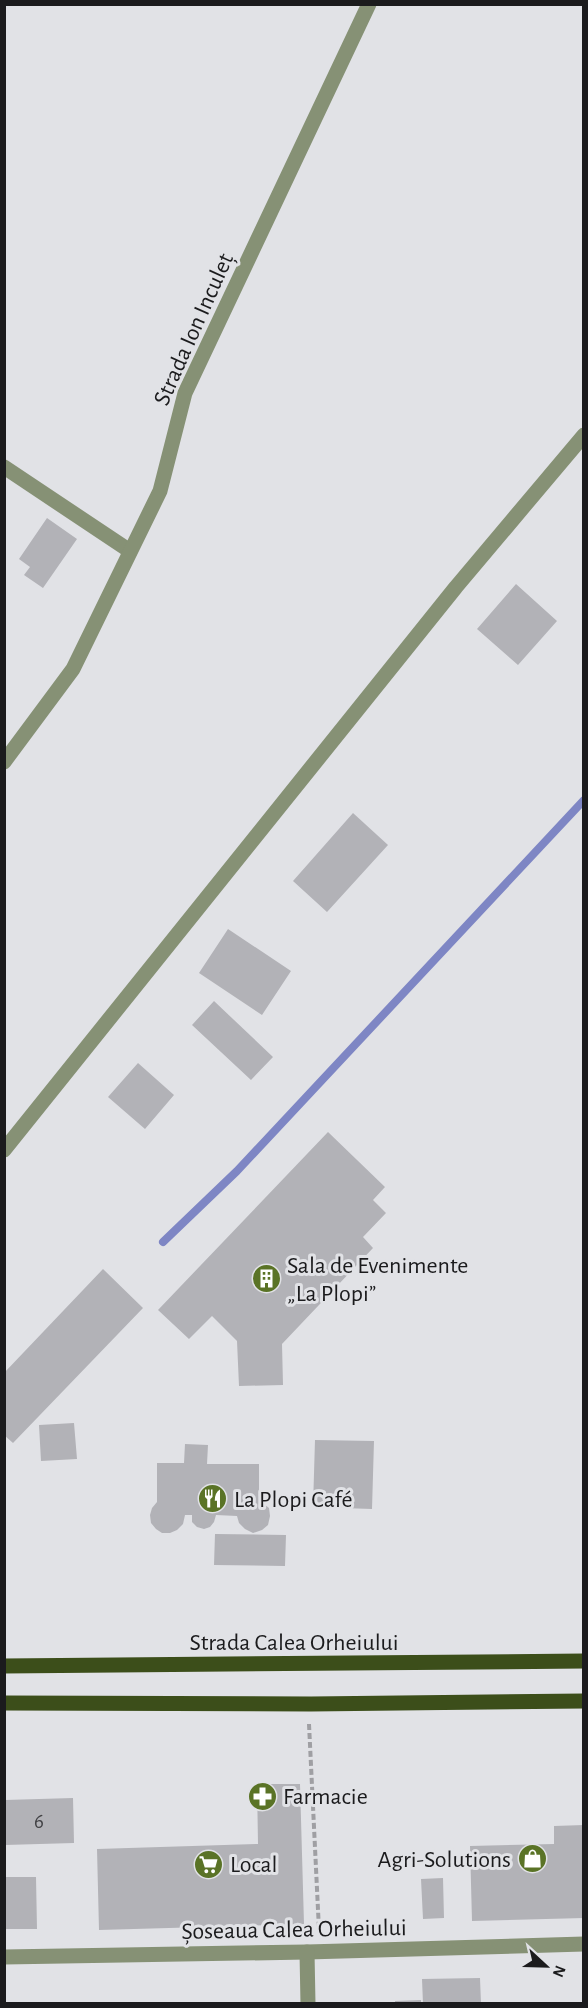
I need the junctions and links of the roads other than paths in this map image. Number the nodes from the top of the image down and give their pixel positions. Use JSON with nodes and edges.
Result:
{"nodes":[{"id":1,"x":369,"y":4,"type":"edge"},
{"id":2,"x":584,"y":435,"type":"edge"},
{"id":3,"x":4,"y":467,"type":"edge"},
{"id":4,"x":130,"y":551,"type":"junction"},
{"id":5,"x":4,"y":762,"type":"edge"},
{"id":6,"x":4,"y":1150,"type":"edge"},
{"id":7,"x":584,"y":1661,"type":"edge"},
{"id":8,"x":4,"y":1666,"type":"edge"},
{"id":9,"x":584,"y":1701,"type":"edge"},
{"id":10,"x":4,"y":1703,"type":"edge"},
{"id":11,"x":584,"y":1944,"type":"edge"},
{"id":12,"x":314,"y":1952,"type":"junction"},
{"id":13,"x":4,"y":1957,"type":"edge"},
{"id":14,"x":308,"y":2004,"type":"edge"}],
"edges":[{"from":1,"to":4,"type":"street","name":"Strada Ion Inculeț"},
{"from":2,"to":6,"type":"street"},
{"from":3,"to":4,"type":"street"},
{"from":4,"to":5,"type":"street","name":"Strada Ion Inculeț"},
{"from":7,"to":8,"type":"main road","name":"Strada Calea Orheiului"},
{"from":9,"to":10,"type":"main road"},
{"from":11,"to":12,"type":"street","name":"Șoseaua Calea Orheiului"},
{"from":12,"to":13,"type":"street","name":"Șoseaua Calea Orheiului"},
{"from":12,"to":14,"type":"street"}]}
